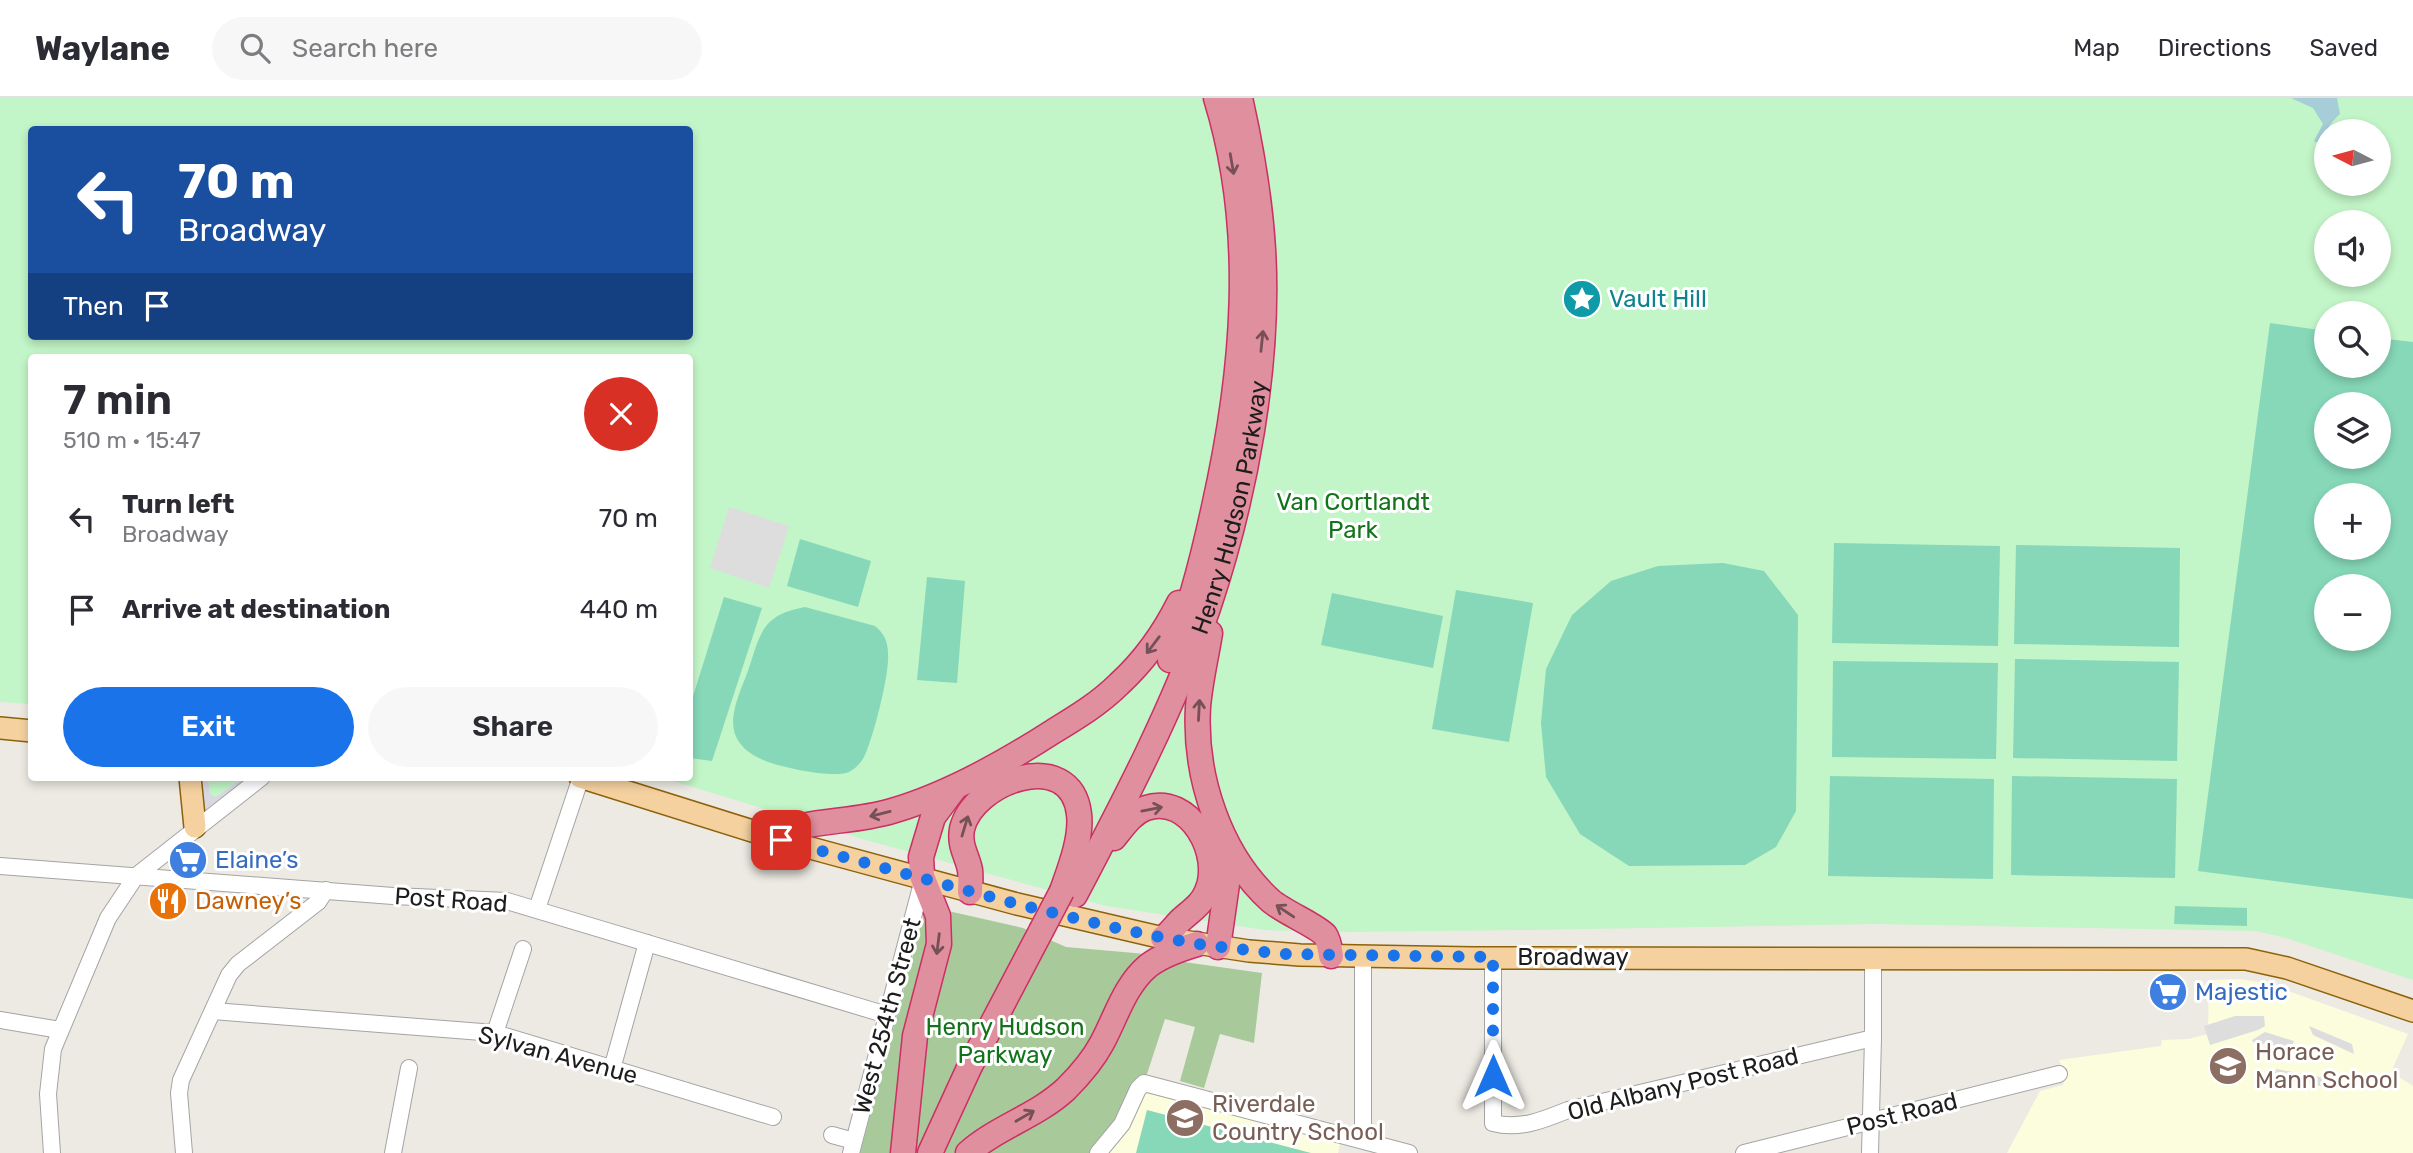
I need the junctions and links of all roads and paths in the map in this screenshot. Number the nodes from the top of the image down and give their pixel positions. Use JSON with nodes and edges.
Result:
{"nodes":[{"id":1,"x":1216,"y":98,"type":"edge"},
{"id":2,"x":1222,"y":98,"type":"edge"},
{"id":3,"x":1240,"y":98,"type":"edge"},
{"id":4,"x":1225,"y":131,"type":"junction"},
{"id":5,"x":1215,"y":547,"type":"junction"},
{"id":6,"x":0,"y":728,"type":"edge"},
{"id":7,"x":28,"y":731,"type":"edge"},
{"id":8,"x":966,"y":780,"type":"junction"},
{"id":9,"x":190,"y":781,"type":"edge"},
{"id":10,"x":257,"y":781,"type":"edge"},
{"id":11,"x":579,"y":781,"type":"edge"},
{"id":12,"x":593,"y":781,"type":"edge"},
{"id":13,"x":1217,"y":818,"type":"junction"},
{"id":14,"x":195,"y":827,"type":"junction"},
{"id":15,"x":781,"y":840,"type":"junction"},
{"id":16,"x":0,"y":866,"type":"edge"},
{"id":17,"x":1087,"y":871,"type":"junction"},
{"id":18,"x":136,"y":876,"type":"junction"},
{"id":19,"x":923,"y":879,"type":"junction"},
{"id":20,"x":326,"y":890,"type":"junction"},
{"id":21,"x":970,"y":892,"type":"junction"},
{"id":22,"x":1068,"y":893,"type":"junction"},
{"id":23,"x":537,"y":909,"type":"junction"},
{"id":24,"x":1048,"y":933,"type":"junction"},
{"id":25,"x":1163,"y":938,"type":"junction"},
{"id":26,"x":646,"y":943,"type":"junction"},
{"id":27,"x":1207,"y":946,"type":"junction"},
{"id":28,"x":523,"y":949,"type":"dead end"},
{"id":29,"x":1331,"y":956,"type":"junction"},
{"id":30,"x":1363,"y":956,"type":"junction"},
{"id":31,"x":1493,"y":957,"type":"junction"},
{"id":32,"x":1872,"y":958,"type":"junction"},
{"id":33,"x":2413,"y":1011,"type":"edge"},
{"id":34,"x":212,"y":1012,"type":"junction"},
{"id":35,"x":887,"y":1015,"type":"junction"},
{"id":36,"x":0,"y":1020,"type":"edge"},
{"id":37,"x":60,"y":1030,"type":"junction"},
{"id":38,"x":495,"y":1033,"type":"junction"},
{"id":39,"x":1873,"y":1038,"type":"junction"},
{"id":40,"x":409,"y":1068,"type":"dead end"},
{"id":41,"x":612,"y":1069,"type":"junction"},
{"id":42,"x":2059,"y":1074,"type":"dead end"},
{"id":43,"x":773,"y":1118,"type":"dead end"},
{"id":44,"x":1872,"y":1121,"type":"junction"},
{"id":45,"x":832,"y":1135,"type":"dead end"},
{"id":46,"x":1363,"y":1139,"type":"junction"},
{"id":47,"x":853,"y":1147,"type":"edge"},
{"id":48,"x":52,"y":1153,"type":"edge"},
{"id":49,"x":184,"y":1153,"type":"edge"},
{"id":50,"x":393,"y":1153,"type":"edge"},
{"id":51,"x":903,"y":1153,"type":"edge"},
{"id":52,"x":930,"y":1153,"type":"edge"},
{"id":53,"x":946,"y":1153,"type":"edge"},
{"id":54,"x":968,"y":1153,"type":"edge"},
{"id":55,"x":1098,"y":1153,"type":"edge"},
{"id":56,"x":1409,"y":1153,"type":"edge"},
{"id":57,"x":1744,"y":1153,"type":"edge"},
{"id":58,"x":1870,"y":1153,"type":"edge"}],
"edges":[{"from":1,"to":4,"type":"highway","name":"Henry Hudson Parkway"},
{"from":2,"to":4,"type":"highway"},
{"from":5,"to":3,"type":"highway","name":"Henry Hudson Parkway","one_way":true},
{"from":4,"to":5,"type":"highway","name":"Henry Hudson Parkway","one_way":true},
{"from":5,"to":8,"type":"highway","one_way":true},
{"from":13,"to":5,"type":"highway","one_way":true},
{"from":5,"to":17,"type":"highway","name":"Henry Hudson Parkway"},
{"from":5,"to":22,"type":"highway","name":"Henry Hudson Parkway"},
{"from":6,"to":7,"type":"main road"},
{"from":8,"to":15,"type":"highway","one_way":true},
{"from":8,"to":19,"type":"highway"},
{"from":9,"to":14,"type":"main road"},
{"from":10,"to":14,"type":"street"},
{"from":11,"to":23,"type":"street"},
{"from":12,"to":15,"type":"main road","name":"Broadway"},
{"from":13,"to":27,"type":"highway"},
{"from":29,"to":13,"type":"highway","one_way":true},
{"from":14,"to":18,"type":"street"},
{"from":15,"to":19,"type":"main road","name":"Broadway"},
{"from":16,"to":18,"type":"street","name":"Post Road"},
{"from":17,"to":22,"type":"highway","name":"Henry Hudson Parkway"},
{"from":17,"to":25,"type":"highway","one_way":true},
{"from":18,"to":20,"type":"street","name":"Post Road"},
{"from":18,"to":37,"type":"street"},
{"from":19,"to":21,"type":"main road","name":"Broadway"},
{"from":19,"to":35,"type":"street","name":"West 254th Street"},
{"from":19,"to":51,"type":"highway","one_way":true},
{"from":20,"to":23,"type":"street","name":"Post Road"},
{"from":20,"to":34,"type":"street"},
{"from":21,"to":22,"type":"highway","one_way":true},
{"from":21,"to":25,"type":"main road","name":"Broadway"},
{"from":22,"to":24,"type":"highway","name":"Henry Hudson Parkway","bridge":true},
{"from":23,"to":26,"type":"street","name":"Post Road"},
{"from":24,"to":52,"type":"highway","name":"Henry Hudson Parkway"},
{"from":24,"to":53,"type":"highway","name":"Henry Hudson Parkway"},
{"from":25,"to":27,"type":"main road","name":"Broadway"},
{"from":26,"to":35,"type":"street","name":"Post Road"},
{"from":26,"to":41,"type":"street"},
{"from":27,"to":29,"type":"main road","name":"Broadway"},
{"from":54,"to":27,"type":"highway","one_way":true},
{"from":28,"to":38,"type":"street"},
{"from":29,"to":30,"type":"main road","name":"Broadway"},
{"from":30,"to":31,"type":"main road","name":"Broadway"},
{"from":30,"to":46,"type":"street"},
{"from":31,"to":32,"type":"main road","name":"Broadway"},
{"from":31,"to":39,"type":"street","name":"Old Albany Post Road"},
{"from":32,"to":33,"type":"main road","name":"Broadway"},
{"from":32,"to":39,"type":"street"},
{"from":34,"to":38,"type":"street","name":"Sylvan Avenue"},
{"from":34,"to":49,"type":"street"},
{"from":35,"to":47,"type":"street","name":"West 254th Street"},
{"from":36,"to":37,"type":"street"},
{"from":37,"to":48,"type":"street"},
{"from":38,"to":41,"type":"street","name":"Sylvan Avenue"},
{"from":39,"to":44,"type":"street"},
{"from":40,"to":50,"type":"street"},
{"from":41,"to":43,"type":"street","name":"Sylvan Avenue"},
{"from":42,"to":44,"type":"street","name":"Post Road"},
{"from":44,"to":57,"type":"street","name":"Post Road"},
{"from":44,"to":58,"type":"street"},
{"from":45,"to":47,"type":"street"},
{"from":46,"to":55,"type":"street"},
{"from":46,"to":56,"type":"street"}]}
